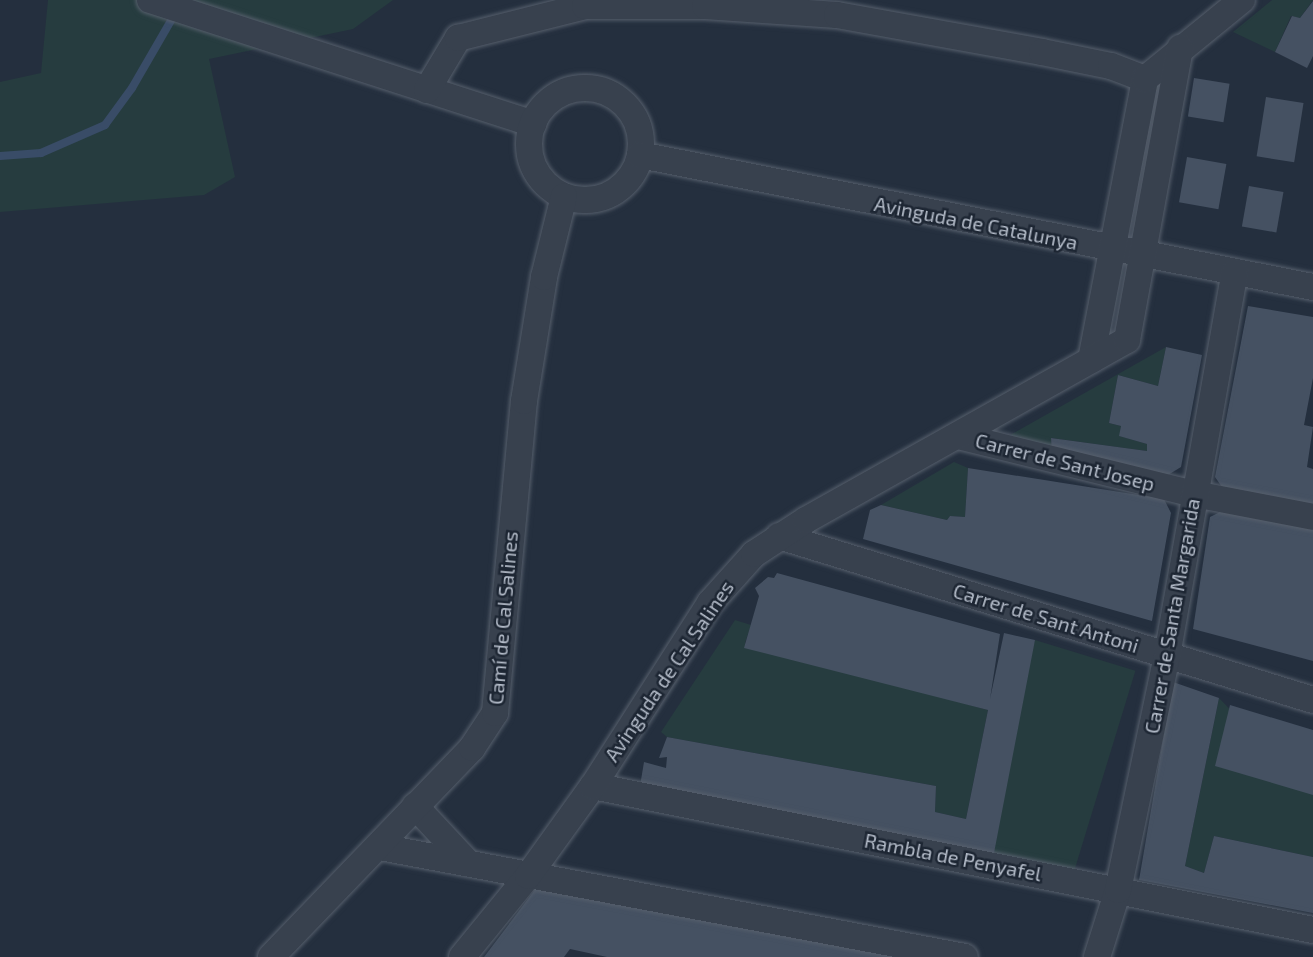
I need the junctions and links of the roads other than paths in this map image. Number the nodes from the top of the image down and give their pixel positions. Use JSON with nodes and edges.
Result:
{"nodes":[{"id":1,"x":150,"y":0,"type":"edge"},
{"id":2,"x":1242,"y":0,"type":"edge"},
{"id":3,"x":1180,"y":48,"type":"junction"},
{"id":4,"x":1145,"y":79,"type":"junction"},
{"id":5,"x":427,"y":90,"type":"junction"},
{"id":6,"x":533,"y":124,"type":"junction"},
{"id":7,"x":640,"y":155,"type":"junction"},
{"id":8,"x":564,"y":196,"type":"junction"},
{"id":9,"x":1112,"y":250,"type":"junction"},
{"id":10,"x":1143,"y":256,"type":"junction"},
{"id":11,"x":1235,"y":272,"type":"junction"},
{"id":12,"x":1313,"y":286,"type":"edge"},
{"id":13,"x":1091,"y":360,"type":"junction"},
{"id":14,"x":958,"y":436,"type":"junction"},
{"id":15,"x":1194,"y":494,"type":"junction"},
{"id":16,"x":1313,"y":517,"type":"edge"},
{"id":17,"x":779,"y":536,"type":"junction"},
{"id":18,"x":1167,"y":656,"type":"junction"},
{"id":19,"x":1313,"y":700,"type":"edge"},
{"id":20,"x":593,"y":786,"type":"junction"},
{"id":21,"x":415,"y":806,"type":"junction"},
{"id":22,"x":380,"y":847,"type":"junction"},
{"id":23,"x":468,"y":863,"type":"junction"},
{"id":24,"x":528,"y":876,"type":"junction"},
{"id":25,"x":1118,"y":891,"type":"junction"},
{"id":26,"x":1313,"y":930,"type":"edge"},
{"id":27,"x":271,"y":957,"type":"edge"},
{"id":28,"x":462,"y":957,"type":"edge"},
{"id":29,"x":965,"y":957,"type":"edge"},
{"id":30,"x":1097,"y":957,"type":"edge"}],
"edges":[{"from":1,"to":5,"type":"street"},
{"from":2,"to":3,"type":"street"},
{"from":3,"to":4,"type":"street"},
{"from":3,"to":10,"type":"street"},
{"from":4,"to":5,"type":"street"},
{"from":4,"to":9,"type":"street"},
{"from":5,"to":6,"type":"street"},
{"from":6,"to":7,"type":"street"},
{"from":6,"to":8,"type":"street"},
{"from":7,"to":8,"type":"street"},
{"from":7,"to":9,"type":"street","name":"Avinguda de Catalunya"},
{"from":8,"to":21,"type":"street","name":"Camí de Cal Salines"},
{"from":9,"to":10,"type":"street","name":"Avinguda de Catalunya"},
{"from":9,"to":13,"type":"street"},
{"from":10,"to":11,"type":"street","name":"Avinguda de Catalunya"},
{"from":10,"to":13,"type":"street","name":"Avinguda de Cal Salines"},
{"from":11,"to":12,"type":"street","name":"Avinguda de Catalunya"},
{"from":11,"to":15,"type":"street","name":"Carrer de Santa Margarida"},
{"from":13,"to":14,"type":"street","name":"Avinguda de Cal Salines"},
{"from":14,"to":15,"type":"street","name":"Carrer de Sant Josep"},
{"from":14,"to":17,"type":"street","name":"Avinguda de Cal Salines"},
{"from":15,"to":16,"type":"street","name":"Carrer de Sant Josep"},
{"from":15,"to":18,"type":"street","name":"Carrer de Santa Margarida"},
{"from":17,"to":18,"type":"street","name":"Carrer de Sant Antoni"},
{"from":17,"to":20,"type":"street","name":"Avinguda de Cal Salines"},
{"from":18,"to":19,"type":"street","name":"Carrer de Sant Antoni"},
{"from":18,"to":25,"type":"street","name":"Carrer de Santa Margarida"},
{"from":20,"to":24,"type":"street","name":"Avinguda de Cal Salines"},
{"from":20,"to":25,"type":"street","name":"Rambla de Penyafel"},
{"from":21,"to":22,"type":"street","name":"Camí de Cal Salines"},
{"from":21,"to":23,"type":"street"},
{"from":22,"to":23,"type":"street"},
{"from":22,"to":27,"type":"street","name":"Camí de Cal Salines"},
{"from":23,"to":24,"type":"street"},
{"from":24,"to":28,"type":"street","name":"Avinguda de Cal Salines"},
{"from":24,"to":29,"type":"street"},
{"from":25,"to":26,"type":"street","name":"Rambla de Penyafel"},
{"from":25,"to":30,"type":"street","name":"Carrer de Santa Margarida"}]}
